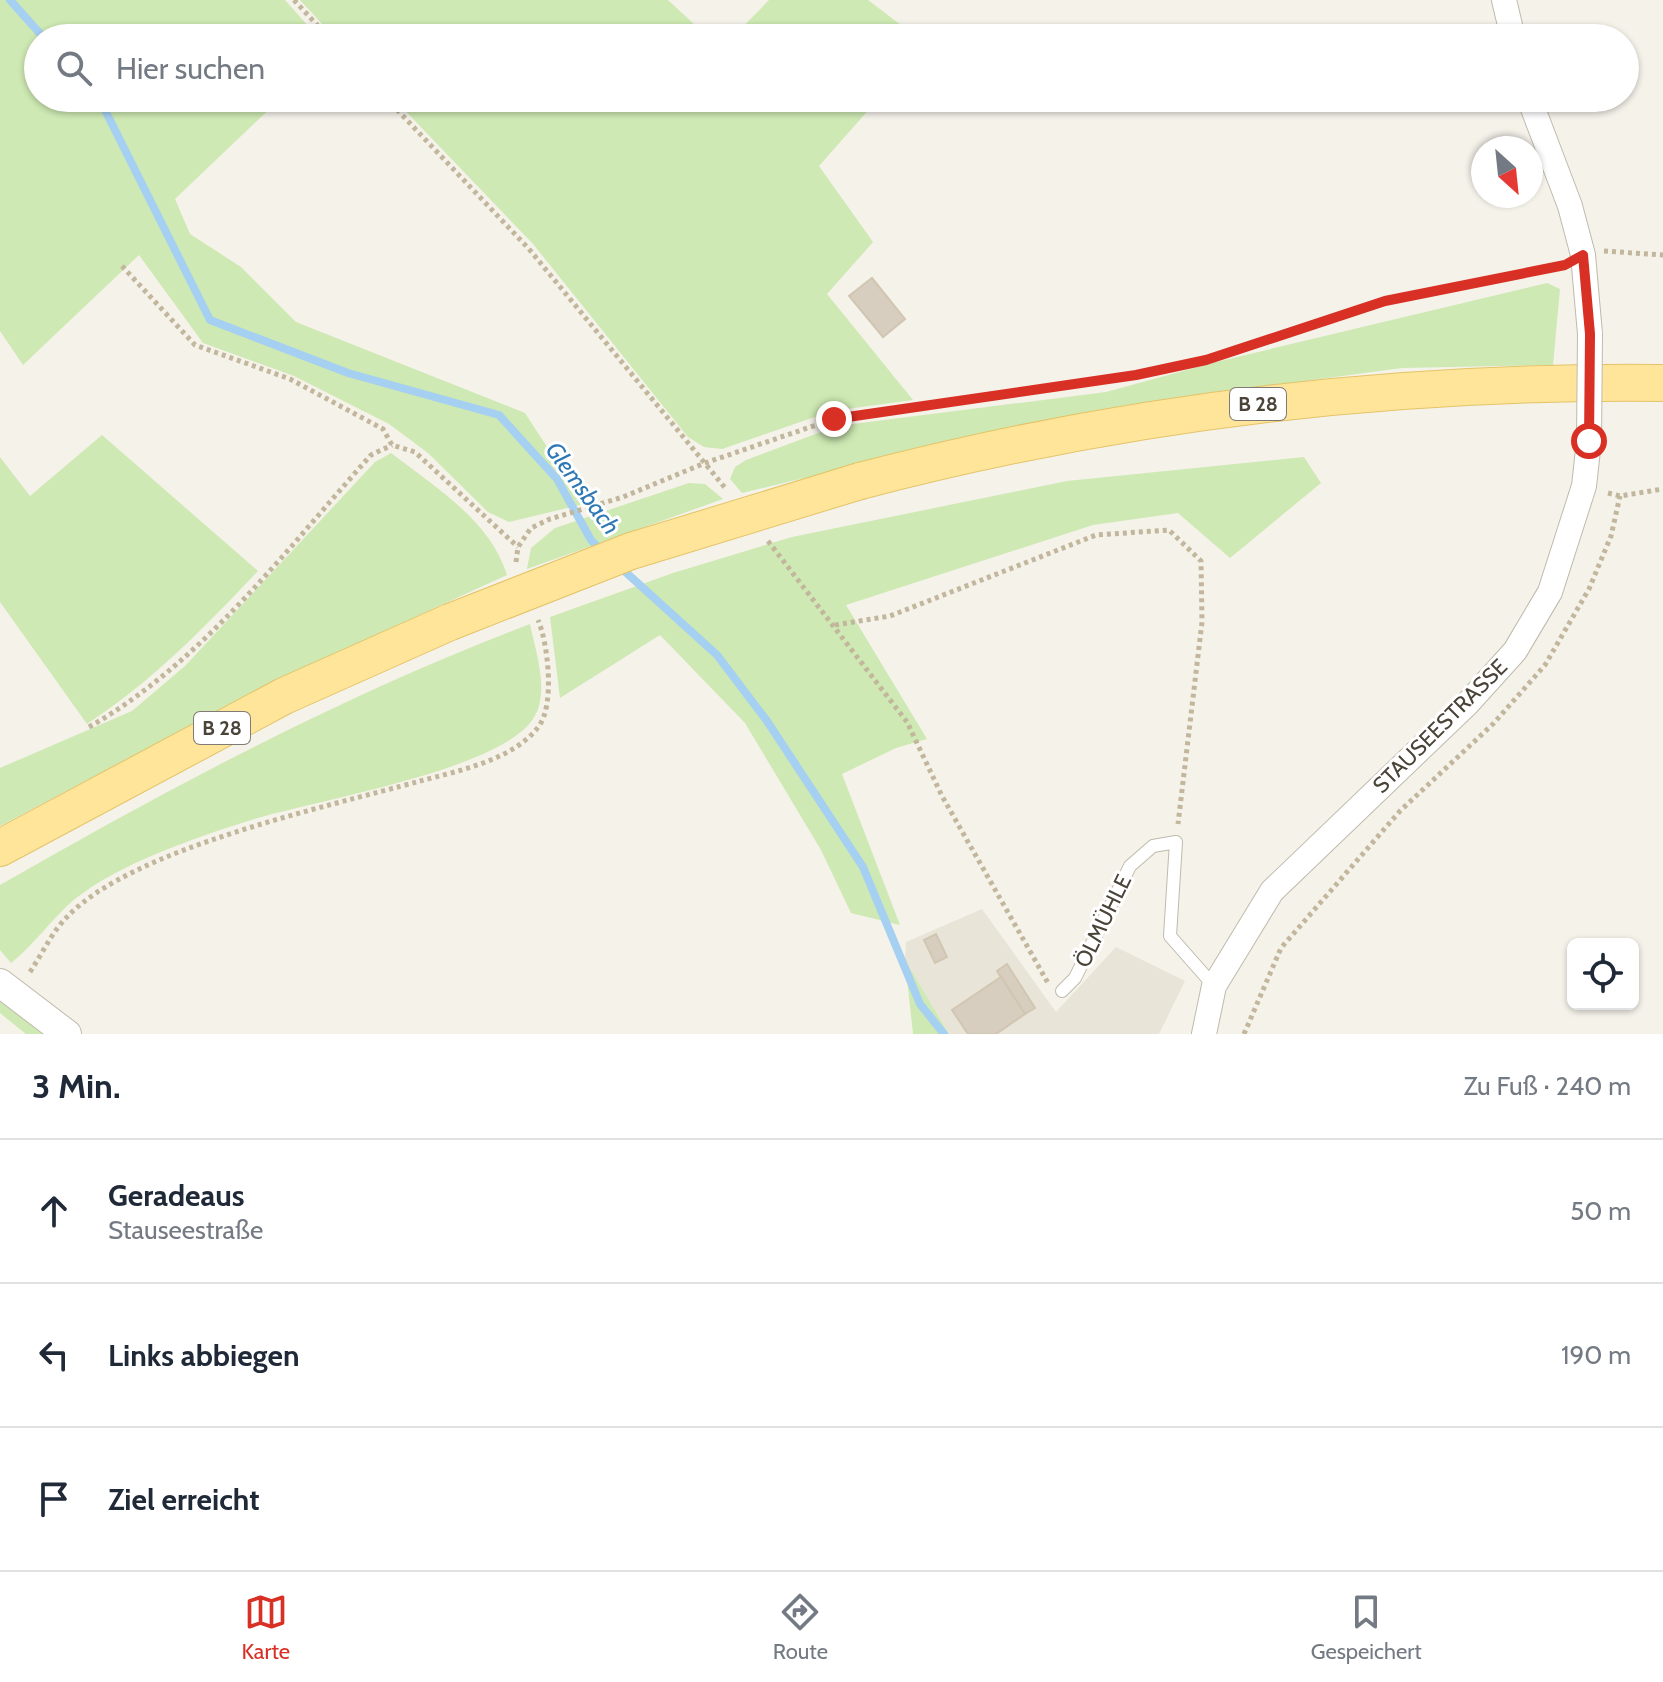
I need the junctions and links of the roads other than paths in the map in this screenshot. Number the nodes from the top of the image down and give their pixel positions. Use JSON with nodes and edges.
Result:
{"nodes":[{"id":1,"x":1504,"y":0,"type":"edge"},
{"id":2,"x":1510,"y":24,"type":"edge"},
{"id":3,"x":1534,"y":112,"type":"edge"},
{"id":4,"x":1663,"y":383,"type":"edge"},
{"id":5,"x":0,"y":848,"type":"edge"},
{"id":6,"x":1214,"y":986,"type":"junction"},
{"id":7,"x":5,"y":987,"type":"edge"},
{"id":8,"x":1062,"y":991,"type":"road end"},
{"id":9,"x":67,"y":1034,"type":"edge"},
{"id":10,"x":1204,"y":1034,"type":"edge"}],
"edges":[{"from":1,"to":2,"type":"street"},
{"from":3,"to":6,"type":"street","name":"STAUSEESTRASSE","bridge":true},
{"from":4,"to":5,"type":"main road","number":"B 28","bridge":true},
{"from":6,"to":8,"type":"lane","name":"ÖLMÜHLE"},
{"from":6,"to":10,"type":"street","name":"STAUSEESTRASSE"},
{"from":7,"to":9,"type":"street"}]}
